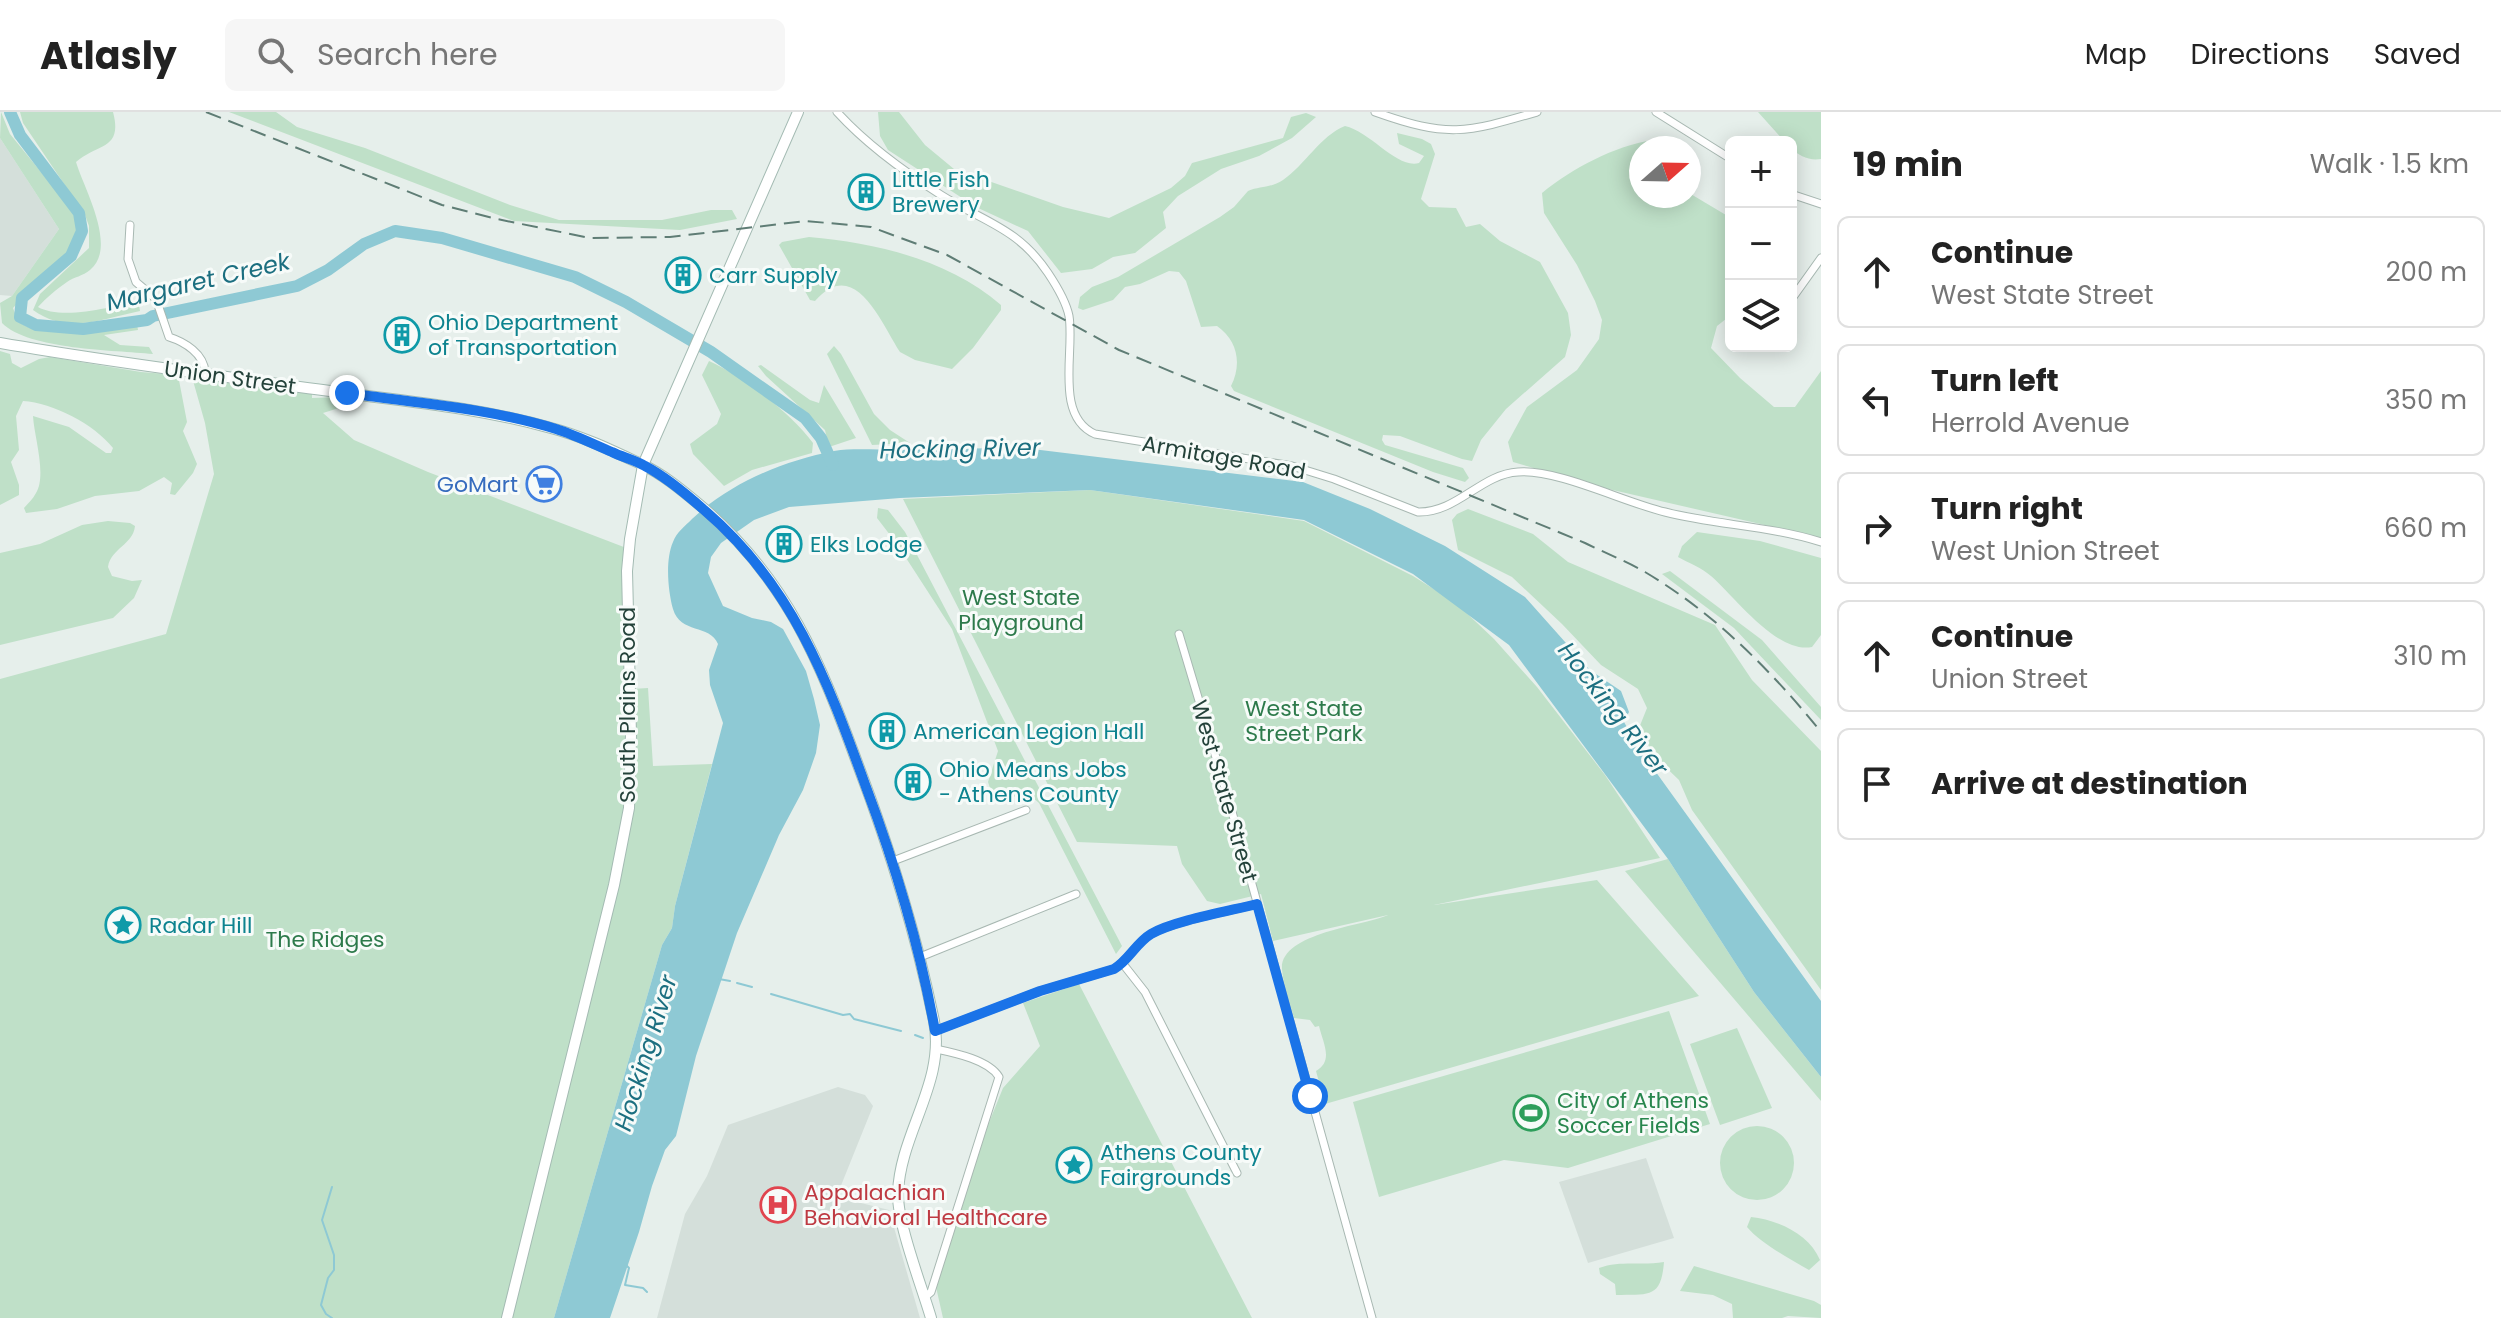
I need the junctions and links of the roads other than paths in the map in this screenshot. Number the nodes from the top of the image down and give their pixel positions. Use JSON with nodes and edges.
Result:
{"nodes":[{"id":1,"x":798,"y":112,"type":"edge"},
{"id":2,"x":837,"y":112,"type":"edge"},
{"id":3,"x":1375,"y":112,"type":"edge"},
{"id":4,"x":1537,"y":112,"type":"edge"},
{"id":5,"x":1656,"y":112,"type":"edge"},
{"id":6,"x":1725,"y":155,"type":"edge"},
{"id":7,"x":1797,"y":196,"type":"edge"},
{"id":8,"x":1821,"y":204,"type":"edge"},
{"id":9,"x":130,"y":225,"type":"dead end"},
{"id":10,"x":1821,"y":258,"type":"edge"},
{"id":11,"x":1797,"y":292,"type":"edge"},
{"id":12,"x":0,"y":343,"type":"edge"},
{"id":13,"x":205,"y":372,"type":"junction"},
{"id":14,"x":643,"y":465,"type":"junction"},
{"id":15,"x":1821,"y":542,"type":"edge"},
{"id":16,"x":1179,"y":634,"type":"dead end"},
{"id":17,"x":1026,"y":810,"type":"dead end"},
{"id":18,"x":893,"y":861,"type":"junction"},
{"id":19,"x":1076,"y":894,"type":"dead end"},
{"id":20,"x":1257,"y":904,"type":"junction"},
{"id":21,"x":920,"y":957,"type":"junction"},
{"id":22,"x":1123,"y":964,"type":"junction"},
{"id":23,"x":935,"y":1031,"type":"junction"},
{"id":24,"x":936,"y":1049,"type":"junction"},
{"id":25,"x":1237,"y":1173,"type":"dead end"},
{"id":26,"x":925,"y":1297,"type":"junction"},
{"id":27,"x":507,"y":1318,"type":"edge"},
{"id":28,"x":931,"y":1318,"type":"edge"},
{"id":29,"x":1372,"y":1318,"type":"edge"}],
"edges":[{"from":1,"to":14,"type":"main road","name":"South Plains Road"},
{"from":2,"to":15,"type":"street","name":"Armitage Road"},
{"from":3,"to":4,"type":"street"},
{"from":5,"to":6,"type":"street"},
{"from":7,"to":8,"type":"street"},
{"from":9,"to":13,"type":"street"},
{"from":10,"to":11,"type":"street"},
{"from":12,"to":13,"type":"main road","name":"Union Street"},
{"from":13,"to":14,"type":"main road","name":"Union Street"},
{"from":14,"to":18,"type":"main road","name":"Union Street"},
{"from":14,"to":27,"type":"main road","name":"South Plains Road"},
{"from":16,"to":20,"type":"street","name":"West State Street"},
{"from":17,"to":18,"type":"street"},
{"from":18,"to":21,"type":"main road","name":"Union Street"},
{"from":19,"to":21,"type":"street"},
{"from":20,"to":22,"type":"street"},
{"from":20,"to":29,"type":"street","name":"West State Street"},
{"from":21,"to":23,"type":"main road","name":"Union Street"},
{"from":22,"to":23,"type":"street"},
{"from":22,"to":25,"type":"street"},
{"from":23,"to":24,"type":"main road","name":"Union Street"},
{"from":24,"to":26,"type":"main road","name":"Union Street"},
{"from":24,"to":26,"type":"street"},
{"from":26,"to":28,"type":"main road","name":"Union Street"}]}
